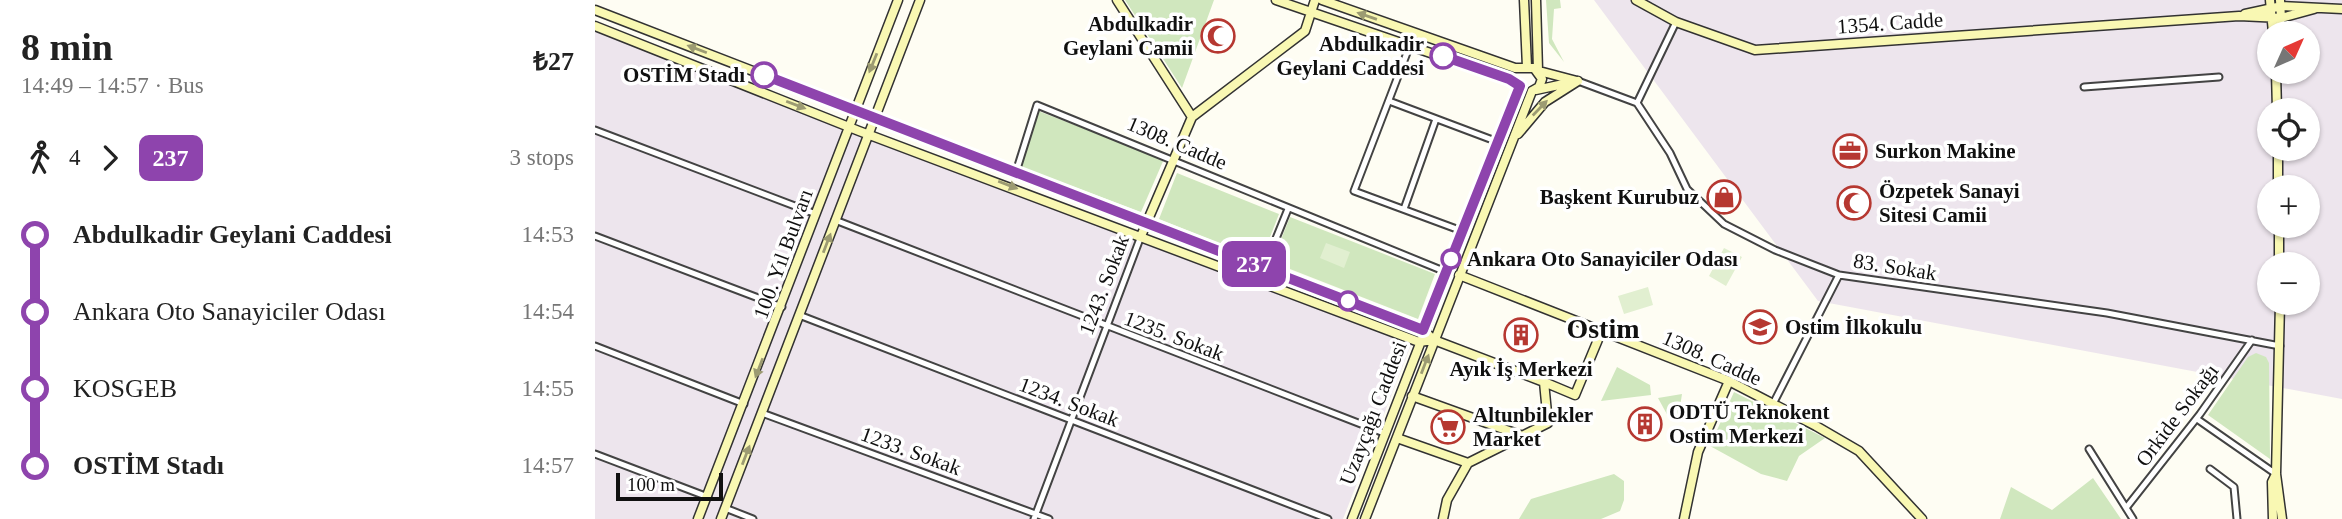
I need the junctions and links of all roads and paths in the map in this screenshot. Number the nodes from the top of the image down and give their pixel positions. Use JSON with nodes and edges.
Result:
{"nodes":[{"id":1,"x":898,"y":0,"type":"edge"},
{"id":2,"x":920,"y":0,"type":"edge"},
{"id":3,"x":1117,"y":0,"type":"edge"},
{"id":4,"x":1276,"y":0,"type":"edge"},
{"id":5,"x":1315,"y":0,"type":"edge"},
{"id":6,"x":1322,"y":0,"type":"edge"},
{"id":7,"x":1524,"y":0,"type":"edge"},
{"id":8,"x":1536,"y":0,"type":"edge"},
{"id":9,"x":1637,"y":0,"type":"edge"},
{"id":10,"x":2281,"y":3,"type":"edge"},
{"id":11,"x":2269,"y":4,"type":"edge"},
{"id":12,"x":2314,"y":9,"type":"junction"},
{"id":13,"x":2342,"y":9,"type":"edge"},
{"id":14,"x":595,"y":10,"type":"edge"},
{"id":15,"x":1313,"y":13,"type":"junction"},
{"id":16,"x":2239,"y":16,"type":"junction"},
{"id":17,"x":2281,"y":18,"type":"junction"},
{"id":18,"x":2269,"y":19,"type":"junction"},
{"id":19,"x":2280,"y":21,"type":"edge"},
{"id":20,"x":1676,"y":22,"type":"junction"},
{"id":21,"x":595,"y":26,"type":"edge"},
{"id":22,"x":1410,"y":44,"type":"junction"},
{"id":23,"x":1525,"y":67,"type":"junction"},
{"id":24,"x":1538,"y":70,"type":"junction"},
{"id":25,"x":2219,"y":76,"type":"dead end"},
{"id":26,"x":1578,"y":81,"type":"junction"},
{"id":27,"x":1519,"y":85,"type":"junction"},
{"id":28,"x":2084,"y":87,"type":"dead end"},
{"id":29,"x":1534,"y":90,"type":"junction"},
{"id":30,"x":1389,"y":101,"type":"junction"},
{"id":31,"x":1637,"y":103,"type":"junction"},
{"id":32,"x":855,"y":110,"type":"junction"},
{"id":33,"x":875,"y":117,"type":"junction"},
{"id":34,"x":1192,"y":117,"type":"junction"},
{"id":35,"x":1436,"y":119,"type":"junction"},
{"id":36,"x":850,"y":126,"type":"junction"},
{"id":37,"x":595,"y":130,"type":"edge"},
{"id":38,"x":869,"y":132,"type":"junction"},
{"id":39,"x":1498,"y":142,"type":"junction"},
{"id":40,"x":1511,"y":143,"type":"junction"},
{"id":41,"x":1172,"y":158,"type":"junction"},
{"id":42,"x":1016,"y":172,"type":"junction"},
{"id":43,"x":1288,"y":209,"type":"junction"},
{"id":44,"x":1404,"y":209,"type":"junction"},
{"id":45,"x":816,"y":214,"type":"junction"},
{"id":46,"x":835,"y":220,"type":"junction"},
{"id":47,"x":1147,"y":223,"type":"junction"},
{"id":48,"x":1462,"y":231,"type":"junction"},
{"id":49,"x":595,"y":236,"type":"edge"},
{"id":50,"x":1142,"y":236,"type":"junction"},
{"id":51,"x":1264,"y":268,"type":"junction"},
{"id":52,"x":1446,"y":272,"type":"junction"},
{"id":53,"x":1459,"y":275,"type":"junction"},
{"id":54,"x":1839,"y":275,"type":"junction"},
{"id":55,"x":783,"y":307,"type":"junction"},
{"id":56,"x":799,"y":315,"type":"junction"},
{"id":57,"x":2280,"y":315,"type":"edge"},
{"id":58,"x":1106,"y":326,"type":"junction"},
{"id":59,"x":1423,"y":330,"type":"junction"},
{"id":60,"x":1602,"y":330,"type":"junction"},
{"id":61,"x":1434,"y":340,"type":"junction"},
{"id":62,"x":2252,"y":340,"type":"junction"},
{"id":63,"x":1419,"y":342,"type":"junction"},
{"id":64,"x":2280,"y":345,"type":"junction"},
{"id":65,"x":595,"y":346,"type":"edge"},
{"id":66,"x":1729,"y":381,"type":"junction"},
{"id":67,"x":1544,"y":382,"type":"junction"},
{"id":68,"x":1412,"y":396,"type":"junction"},
{"id":69,"x":744,"y":404,"type":"junction"},
{"id":70,"x":1773,"y":404,"type":"junction"},
{"id":71,"x":762,"y":413,"type":"junction"},
{"id":72,"x":2197,"y":419,"type":"junction"},
{"id":73,"x":1071,"y":420,"type":"junction"},
{"id":74,"x":1384,"y":433,"type":"junction"},
{"id":75,"x":1520,"y":435,"type":"junction"},
{"id":76,"x":1397,"y":438,"type":"junction"},
{"id":77,"x":2089,"y":449,"type":"dead end"},
{"id":78,"x":595,"y":454,"type":"edge"},
{"id":79,"x":1468,"y":463,"type":"junction"},
{"id":80,"x":2210,"y":469,"type":"dead end"},
{"id":81,"x":2276,"y":474,"type":"junction"},
{"id":82,"x":708,"y":497,"type":"junction"},
{"id":83,"x":2126,"y":508,"type":"junction"},
{"id":84,"x":725,"y":509,"type":"junction"},
{"id":85,"x":1035,"y":516,"type":"edge"},
{"id":86,"x":698,"y":519,"type":"edge"},
{"id":87,"x":721,"y":519,"type":"edge"},
{"id":88,"x":753,"y":519,"type":"edge"},
{"id":89,"x":1049,"y":519,"type":"edge"},
{"id":90,"x":1328,"y":519,"type":"edge"},
{"id":91,"x":1352,"y":519,"type":"edge"},
{"id":92,"x":1365,"y":519,"type":"edge"},
{"id":93,"x":1443,"y":519,"type":"edge"},
{"id":94,"x":1684,"y":519,"type":"edge"},
{"id":95,"x":1921,"y":519,"type":"edge"},
{"id":96,"x":2133,"y":519,"type":"edge"},
{"id":97,"x":2237,"y":519,"type":"edge"},
{"id":98,"x":2273,"y":519,"type":"edge"},
{"id":99,"x":2282,"y":519,"type":"edge"}],
"edges":[{"from":1,"to":32,"type":"main road","name":"100. Yıl Bulvarı","one_way":true},
{"from":2,"to":33,"type":"main road","name":"100. Yıl Bulvarı"},
{"from":3,"to":34,"type":"main road"},
{"from":4,"to":15,"type":"main road"},
{"from":5,"to":15,"type":"main road"},
{"from":23,"to":6,"type":"main road","one_way":true},
{"from":7,"to":23,"type":"main road"},
{"from":8,"to":24,"type":"main road"},
{"from":9,"to":20,"type":"main road","name":"1354. Cadde"},
{"from":10,"to":11,"type":"main road","name":"1354. Cadde"},
{"from":10,"to":12,"type":"main road","name":"1354. Cadde"},
{"from":10,"to":17,"type":"main road"},
{"from":11,"to":16,"type":"main road","name":"1354. Cadde"},
{"from":11,"to":18,"type":"main road"},
{"from":12,"to":13,"type":"main road","name":"1354. Cadde"},
{"from":12,"to":17,"type":"main road","name":"1354. Cadde"},
{"from":32,"to":14,"type":"main road","one_way":true},
{"from":15,"to":22,"type":"main road"},
{"from":15,"to":34,"type":"main road"},
{"from":16,"to":18,"type":"main road","name":"1354. Cadde"},
{"from":16,"to":20,"type":"main road","name":"1354. Cadde"},
{"from":17,"to":18,"type":"main road","name":"1354. Cadde"},
{"from":17,"to":19,"type":"main road"},
{"from":20,"to":31,"type":"street"},
{"from":21,"to":36,"type":"main road","one_way":true},
{"from":22,"to":27,"type":"main road"},
{"from":22,"to":30,"type":"street"},
{"from":23,"to":24,"type":"main road"},
{"from":23,"to":27,"type":"main road"},
{"from":24,"to":26,"type":"main road"},
{"from":24,"to":29,"type":"main road"},
{"from":25,"to":28,"type":"street"},
{"from":26,"to":29,"type":"main road"},
{"from":26,"to":31,"type":"street"},
{"from":40,"to":26,"type":"main road","one_way":true},
{"from":27,"to":29,"type":"main road"},
{"from":27,"to":39,"type":"main road","name":"Uzayçağı Caddesi"},
{"from":29,"to":40,"type":"main road","name":"Uzayçağı Caddesi"},
{"from":30,"to":35,"type":"street"},
{"from":30,"to":44,"type":"street"},
{"from":31,"to":54,"type":"street","name":"83. Sokak"},
{"from":32,"to":33,"type":"main road"},
{"from":32,"to":36,"type":"main road","name":"100. Yıl Bulvarı"},
{"from":33,"to":38,"type":"main road","name":"100. Yıl Bulvarı"},
{"from":33,"to":42,"type":"main road"},
{"from":34,"to":41,"type":"main road","name":"1243. Sokak"},
{"from":35,"to":39,"type":"street"},
{"from":35,"to":44,"type":"street"},
{"from":36,"to":38,"type":"main road"},
{"from":36,"to":45,"type":"main road","name":"100. Yıl Bulvarı"},
{"from":37,"to":45,"type":"street"},
{"from":38,"to":46,"type":"main road","name":"100. Yıl Bulvarı"},
{"from":38,"to":50,"type":"main road","one_way":true},
{"from":39,"to":48,"type":"main road","name":"Uzayçağı Caddesi"},
{"from":40,"to":53,"type":"main road","name":"Uzayçağı Caddesi"},
{"from":41,"to":42,"type":"street","name":"1308. Cadde"},
{"from":41,"to":43,"type":"street","name":"1308. Cadde"},
{"from":41,"to":47,"type":"main road","name":"1243. Sokak"},
{"from":42,"to":47,"type":"main road"},
{"from":43,"to":51,"type":"street"},
{"from":43,"to":52,"type":"street","name":"1308. Cadde"},
{"from":44,"to":48,"type":"street"},
{"from":45,"to":55,"type":"main road","name":"100. Yıl Bulvarı"},
{"from":56,"to":46,"type":"main road","name":"100. Yıl Bulvarı","one_way":true},
{"from":46,"to":58,"type":"street","name":"1235. Sokak"},
{"from":47,"to":50,"type":"main road","name":"1243. Sokak"},
{"from":47,"to":51,"type":"main road"},
{"from":48,"to":52,"type":"main road","name":"Uzayçağı Caddesi"},
{"from":49,"to":55,"type":"street"},
{"from":50,"to":58,"type":"street","name":"1243. Sokak"},
{"from":50,"to":63,"type":"main road"},
{"from":51,"to":59,"type":"main road"},
{"from":52,"to":59,"type":"main road","name":"Uzayçağı Caddesi"},
{"from":53,"to":60,"type":"main road","name":"1308. Cadde"},
{"from":53,"to":61,"type":"main road","name":"Uzayçağı Caddesi"},
{"from":54,"to":62,"type":"street","name":"83. Sokak"},
{"from":54,"to":70,"type":"street"},
{"from":55,"to":69,"type":"main road","name":"100. Yıl Bulvarı","one_way":true},
{"from":56,"to":71,"type":"main road","name":"100. Yıl Bulvarı"},
{"from":56,"to":73,"type":"street","name":"1234. Sokak"},
{"from":57,"to":64,"type":"main road"},
{"from":58,"to":73,"type":"street","name":"1243. Sokak"},
{"from":58,"to":74,"type":"street","name":"1235. Sokak"},
{"from":59,"to":61,"type":"main road"},
{"from":59,"to":63,"type":"main road","name":"Uzayçağı Caddesi"},
{"from":60,"to":66,"type":"main road","name":"1308. Cadde"},
{"from":60,"to":67,"type":"main road"},
{"from":61,"to":63,"type":"main road"},
{"from":61,"to":67,"type":"main road"},
{"from":68,"to":61,"type":"main road","name":"Uzayçağı Caddesi","one_way":true},
{"from":62,"to":64,"type":"street","name":"83. Sokak"},
{"from":62,"to":72,"type":"street","name":"Orkide Sokağı"},
{"from":63,"to":74,"type":"main road","name":"Uzayçağı Caddesi"},
{"from":64,"to":81,"type":"main road"},
{"from":65,"to":69,"type":"street"},
{"from":66,"to":70,"type":"main road","name":"1308. Cadde"},
{"from":66,"to":94,"type":"main road"},
{"from":67,"to":75,"type":"main road"},
{"from":68,"to":75,"type":"main road"},
{"from":68,"to":76,"type":"main road","name":"Uzayçağı Caddesi"},
{"from":69,"to":82,"type":"main road","name":"100. Yıl Bulvarı"},
{"from":70,"to":95,"type":"main road","name":"1308. Cadde"},
{"from":84,"to":71,"type":"main road","name":"100. Yıl Bulvarı","one_way":true},
{"from":71,"to":85,"type":"street","name":"1233. Sokak"},
{"from":72,"to":81,"type":"street"},
{"from":72,"to":83,"type":"street","name":"Orkide Sokağı"},
{"from":73,"to":85,"type":"street","name":"1243. Sokak"},
{"from":73,"to":90,"type":"street","name":"1234. Sokak"},
{"from":74,"to":91,"type":"main road","name":"Uzayçağı Caddesi"},
{"from":75,"to":79,"type":"main road"},
{"from":76,"to":79,"type":"main road"},
{"from":76,"to":92,"type":"main road","name":"Uzayçağı Caddesi"},
{"from":77,"to":83,"type":"street"},
{"from":78,"to":82,"type":"street"},
{"from":79,"to":93,"type":"main road"},
{"from":80,"to":97,"type":"street"},
{"from":81,"to":98,"type":"main road"},
{"from":81,"to":99,"type":"main road"},
{"from":82,"to":86,"type":"main road","name":"100. Yıl Bulvarı"},
{"from":83,"to":96,"type":"street"},
{"from":84,"to":87,"type":"main road","name":"100. Yıl Bulvarı"},
{"from":84,"to":88,"type":"street"},
{"from":85,"to":89,"type":"street","name":"1233. Sokak"}]}
